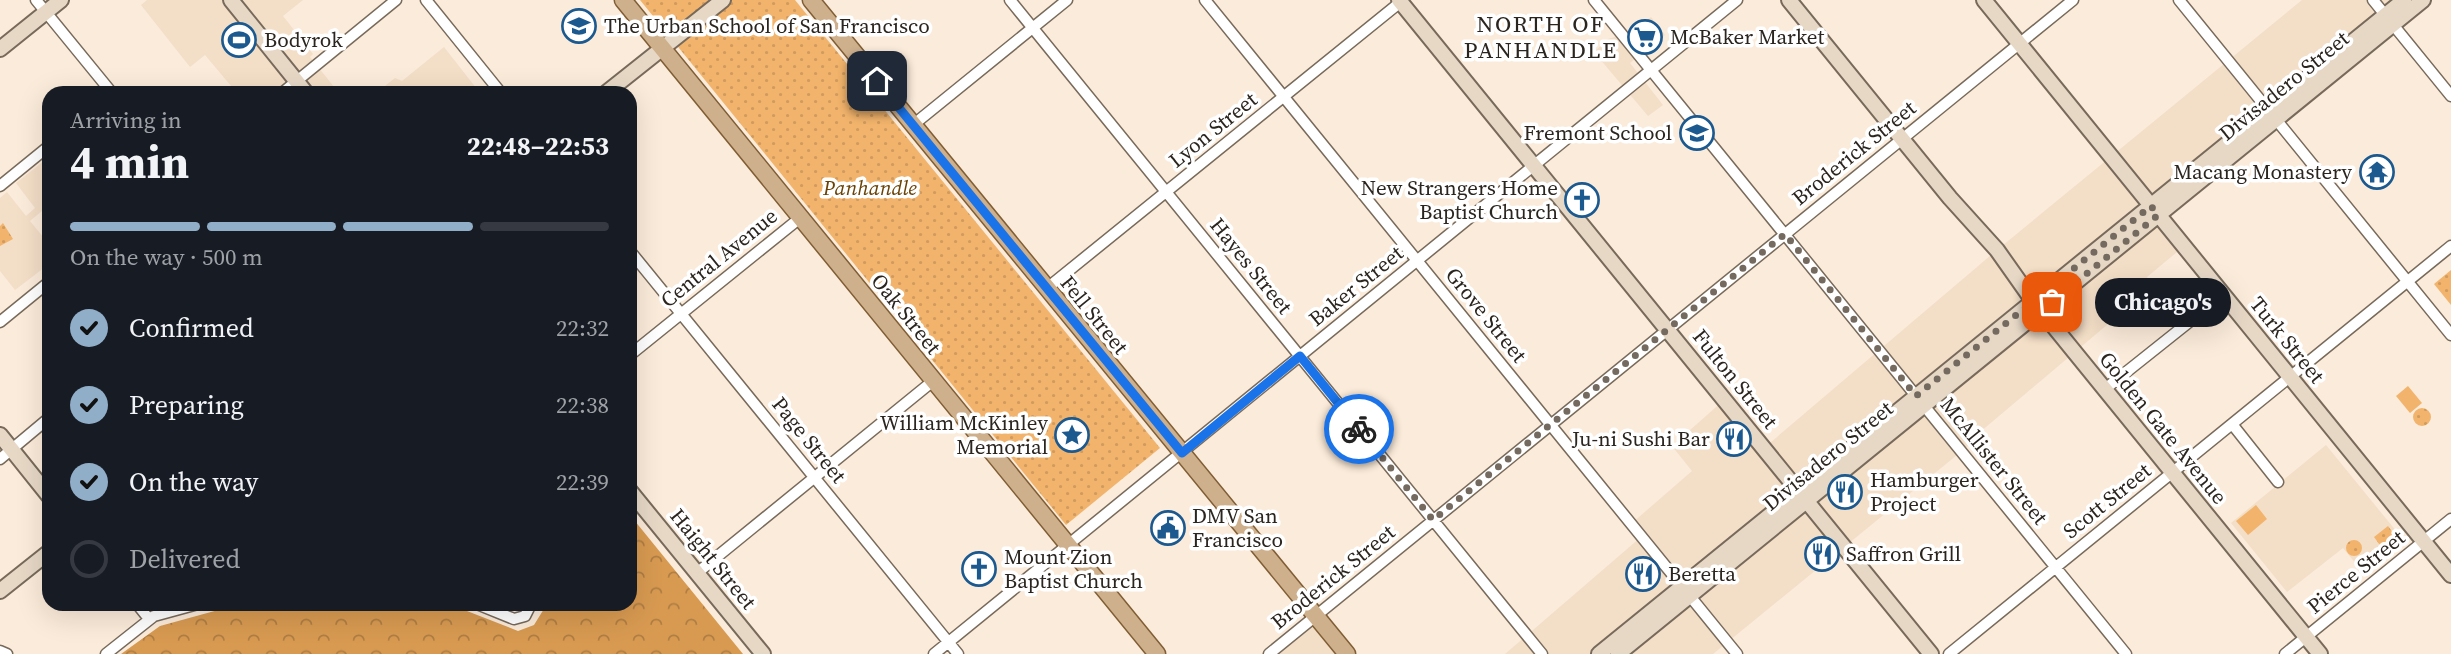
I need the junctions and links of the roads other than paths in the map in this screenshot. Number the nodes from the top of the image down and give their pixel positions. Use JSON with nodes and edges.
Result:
{"nodes":[{"id":1,"x":36,"y":0,"type":"edge"},
{"id":2,"x":61,"y":0,"type":"edge"},
{"id":3,"x":231,"y":0,"type":"edge"},
{"id":4,"x":396,"y":0,"type":"edge"},
{"id":5,"x":426,"y":0,"type":"edge"},
{"id":6,"x":623,"y":0,"type":"edge"},
{"id":7,"x":723,"y":0,"type":"edge"},
{"id":8,"x":811,"y":0,"type":"edge"},
{"id":9,"x":1010,"y":0,"type":"edge"},
{"id":10,"x":1067,"y":0,"type":"edge"},
{"id":11,"x":1205,"y":0,"type":"edge"},
{"id":12,"x":1594,"y":0,"type":"edge"},
{"id":13,"x":1737,"y":0,"type":"edge"},
{"id":14,"x":1789,"y":0,"type":"edge"},
{"id":15,"x":1984,"y":0,"type":"edge"},
{"id":16,"x":2073,"y":0,"type":"edge"},
{"id":17,"x":2179,"y":0,"type":"edge"},
{"id":18,"x":2373,"y":0,"type":"edge"},
{"id":19,"x":2404,"y":0,"type":"edge"},
{"id":20,"x":2423,"y":0,"type":"edge"},
{"id":21,"x":1401,"y":1,"type":"edge"},
{"id":22,"x":46,"y":12,"type":"junction"},
{"id":23,"x":2389,"y":20,"type":"junction"},
{"id":24,"x":1033,"y":28,"type":"junction"},
{"id":25,"x":2020,"y":44,"type":"junction"},
{"id":26,"x":662,"y":48,"type":"junction"},
{"id":27,"x":0,"y":49,"type":"edge"},
{"id":28,"x":1651,"y":70,"type":"junction"},
{"id":29,"x":296,"y":81,"type":"junction"},
{"id":30,"x":106,"y":86,"type":"edge"},
{"id":31,"x":290,"y":86,"type":"edge"},
{"id":32,"x":300,"y":86,"type":"edge"},
{"id":33,"x":495,"y":86,"type":"edge"},
{"id":34,"x":615,"y":86,"type":"edge"},
{"id":35,"x":2451,"y":96,"type":"edge"},
{"id":36,"x":1284,"y":97,"type":"junction"},
{"id":37,"x":2272,"y":115,"type":"junction"},
{"id":38,"x":913,"y":125,"type":"junction"},
{"id":39,"x":1902,"y":139,"type":"junction"},
{"id":40,"x":42,"y":152,"type":"edge"},
{"id":41,"x":1534,"y":165,"type":"junction"},
{"id":42,"x":0,"y":186,"type":"edge"},
{"id":43,"x":1166,"y":192,"type":"junction"},
{"id":44,"x":2155,"y":210,"type":"junction"},
{"id":45,"x":800,"y":218,"type":"junction"},
{"id":46,"x":1785,"y":234,"type":"junction"},
{"id":47,"x":2451,"y":246,"type":"edge"},
{"id":48,"x":637,"y":260,"type":"edge"},
{"id":49,"x":1417,"y":261,"type":"junction"},
{"id":50,"x":2408,"y":281,"type":"junction"},
{"id":51,"x":42,"y":288,"type":"edge"},
{"id":52,"x":1046,"y":289,"type":"junction"},
{"id":53,"x":2223,"y":295,"type":"junction"},
{"id":54,"x":2037,"y":306,"type":"junction"},
{"id":55,"x":681,"y":314,"type":"junction"},
{"id":56,"x":0,"y":322,"type":"edge"},
{"id":57,"x":1667,"y":329,"type":"junction"},
{"id":58,"x":2451,"y":335,"type":"edge"},
{"id":59,"x":637,"y":349,"type":"edge"},
{"id":60,"x":1300,"y":356,"type":"junction"},
{"id":61,"x":2290,"y":377,"type":"junction"},
{"id":62,"x":933,"y":381,"type":"junction"},
{"id":63,"x":2105,"y":389,"type":"junction"},
{"id":64,"x":1920,"y":401,"type":"junction"},
{"id":65,"x":42,"y":424,"type":"edge"},
{"id":66,"x":2232,"y":424,"type":"junction"},
{"id":67,"x":1550,"y":425,"type":"junction"},
{"id":68,"x":0,"y":435,"type":"edge"},
{"id":69,"x":1182,"y":453,"type":"junction"},
{"id":70,"x":6,"y":454,"type":"edge"},
{"id":71,"x":2173,"y":472,"type":"junction"},
{"id":72,"x":814,"y":478,"type":"junction"},
{"id":73,"x":2278,"y":482,"type":"dead end"},
{"id":74,"x":42,"y":489,"type":"edge"},
{"id":75,"x":1803,"y":496,"type":"junction"},
{"id":76,"x":637,"y":500,"type":"edge"},
{"id":77,"x":2451,"y":519,"type":"edge"},
{"id":78,"x":1433,"y":520,"type":"junction"},
{"id":79,"x":2424,"y":541,"type":"junction"},
{"id":80,"x":1069,"y":544,"type":"junction"},
{"id":81,"x":42,"y":558,"type":"edge"},
{"id":82,"x":2056,"y":567,"type":"junction"},
{"id":83,"x":697,"y":573,"type":"junction"},
{"id":84,"x":2451,"y":575,"type":"edge"},
{"id":85,"x":0,"y":591,"type":"edge"},
{"id":86,"x":1686,"y":591,"type":"junction"},
{"id":87,"x":143,"y":611,"type":"edge"},
{"id":88,"x":175,"y":611,"type":"edge"},
{"id":89,"x":494,"y":611,"type":"edge"},
{"id":90,"x":528,"y":611,"type":"edge"},
{"id":91,"x":1316,"y":615,"type":"junction"},
{"id":92,"x":149,"y":619,"type":"junction"},
{"id":93,"x":2306,"y":637,"type":"junction"},
{"id":94,"x":948,"y":642,"type":"junction"},
{"id":95,"x":0,"y":651,"type":"edge"},
{"id":96,"x":7,"y":654,"type":"edge"},
{"id":97,"x":106,"y":654,"type":"edge"},
{"id":98,"x":763,"y":654,"type":"edge"},
{"id":99,"x":934,"y":654,"type":"edge"},
{"id":100,"x":958,"y":654,"type":"edge"},
{"id":101,"x":1157,"y":654,"type":"edge"},
{"id":102,"x":1269,"y":654,"type":"edge"},
{"id":103,"x":1347,"y":654,"type":"edge"},
{"id":104,"x":1542,"y":654,"type":"edge"},
{"id":105,"x":1599,"y":654,"type":"edge"},
{"id":106,"x":1618,"y":654,"type":"edge"},
{"id":107,"x":1737,"y":654,"type":"edge"},
{"id":108,"x":1931,"y":654,"type":"edge"},
{"id":109,"x":1949,"y":654,"type":"edge"},
{"id":110,"x":2126,"y":654,"type":"edge"},
{"id":111,"x":2285,"y":654,"type":"edge"},
{"id":112,"x":2320,"y":654,"type":"edge"}],
"edges":[{"from":1,"to":22,"type":"street"},
{"from":2,"to":22,"type":"main road"},
{"from":3,"to":29,"type":"main road"},
{"from":4,"to":29,"type":"street"},
{"from":5,"to":33,"type":"street"},
{"from":6,"to":26,"type":"main road","name":"Oak Street"},
{"from":7,"to":26,"type":"main road"},
{"from":8,"to":38,"type":"main road","name":"Fell Street"},
{"from":9,"to":24,"type":"street","name":"Hayes Street"},
{"from":10,"to":24,"type":"street"},
{"from":11,"to":36,"type":"street","name":"Grove Street"},
{"from":12,"to":28,"type":"street","name":"McAllister Street"},
{"from":13,"to":28,"type":"street","name":"Baker Street"},
{"from":14,"to":39,"type":"main road","name":"Golden Gate Avenue"},
{"from":15,"to":25,"type":"main road","name":"Turk Street"},
{"from":16,"to":25,"type":"street","name":"Broderick Street"},
{"from":17,"to":37,"type":"street"},
{"from":18,"to":23,"type":"street"},
{"from":19,"to":23,"type":"main road","name":"Divisadero Street"},
{"from":20,"to":23,"type":"main road","name":"Divisadero Street"},
{"from":21,"to":36,"type":"street","name":"Lyon Street"},
{"from":21,"to":41,"type":"main road","name":"Fulton Street"},
{"from":22,"to":27,"type":"main road"},
{"from":22,"to":30,"type":"street"},
{"from":23,"to":35,"type":"street"},
{"from":23,"to":37,"type":"main road","name":"Divisadero Street"},
{"from":24,"to":38,"type":"street"},
{"from":24,"to":43,"type":"street","name":"Hayes Street"},
{"from":25,"to":39,"type":"street","name":"Broderick Street"},
{"from":25,"to":44,"type":"main road","name":"Turk Street"},
{"from":26,"to":34,"type":"main road"},
{"from":26,"to":45,"type":"main road","name":"Oak Street"},
{"from":28,"to":41,"type":"street","name":"Baker Street"},
{"from":28,"to":46,"type":"street","name":"McAllister Street"},
{"from":29,"to":31,"type":"street"},
{"from":29,"to":32,"type":"main road"},
{"from":36,"to":43,"type":"street","name":"Lyon Street"},
{"from":36,"to":49,"type":"street","name":"Grove Street"},
{"from":37,"to":44,"type":"main road","name":"Divisadero Street"},
{"from":37,"to":50,"type":"street"},
{"from":38,"to":52,"type":"main road","name":"Fell Street"},
{"from":39,"to":46,"type":"street","name":"Broderick Street"},
{"from":39,"to":54,"type":"main road","name":"Golden Gate Avenue"},
{"from":40,"to":42,"type":"street"},
{"from":41,"to":49,"type":"street","name":"Baker Street"},
{"from":41,"to":57,"type":"main road","name":"Fulton Street"},
{"from":43,"to":52,"type":"street","name":"Lyon Street"},
{"from":43,"to":60,"type":"street","name":"Hayes Street"},
{"from":44,"to":53,"type":"main road","name":"Turk Street"},
{"from":44,"to":54,"type":"main road","name":"Divisadero Street"},
{"from":45,"to":55,"type":"street","name":"Central Avenue"},
{"from":45,"to":62,"type":"main road","name":"Oak Street"},
{"from":46,"to":57,"type":"street","name":"Broderick Street"},
{"from":46,"to":64,"type":"street","name":"McAllister Street"},
{"from":47,"to":50,"type":"street","name":"Scott Street"},
{"from":48,"to":55,"type":"street","name":"Page Street"},
{"from":49,"to":60,"type":"street","name":"Baker Street"},
{"from":49,"to":67,"type":"street","name":"Grove Street"},
{"from":50,"to":58,"type":"street"},
{"from":50,"to":61,"type":"street","name":"Scott Street"},
{"from":51,"to":56,"type":"street"},
{"from":52,"to":69,"type":"main road","name":"Fell Street"},
{"from":53,"to":61,"type":"main road","name":"Turk Street"},
{"from":53,"to":63,"type":"street"},
{"from":54,"to":63,"type":"main road","name":"Golden Gate Avenue"},
{"from":54,"to":64,"type":"main road","name":"Divisadero Street"},
{"from":55,"to":59,"type":"street","name":"Central Avenue"},
{"from":55,"to":72,"type":"street","name":"Page Street"},
{"from":57,"to":67,"type":"street","name":"Broderick Street"},
{"from":57,"to":75,"type":"main road","name":"Fulton Street"},
{"from":60,"to":69,"type":"street","name":"Baker Street"},
{"from":60,"to":78,"type":"street","name":"Hayes Street"},
{"from":61,"to":66,"type":"street","name":"Scott Street"},
{"from":61,"to":79,"type":"main road","name":"Turk Street"},
{"from":62,"to":72,"type":"street"},
{"from":62,"to":80,"type":"main road","name":"Oak Street"},
{"from":63,"to":71,"type":"main road","name":"Golden Gate Avenue"},
{"from":64,"to":75,"type":"main road","name":"Divisadero Street"},
{"from":64,"to":82,"type":"street","name":"McAllister Street"},
{"from":65,"to":70,"type":"street"},
{"from":66,"to":71,"type":"street","name":"Scott Street"},
{"from":66,"to":73,"type":"street"},
{"from":67,"to":78,"type":"street","name":"Broderick Street"},
{"from":67,"to":86,"type":"street","name":"Grove Street"},
{"from":68,"to":70,"type":"main road"},
{"from":69,"to":80,"type":"street","name":"Baker Street"},
{"from":69,"to":91,"type":"main road","name":"Fell Street"},
{"from":70,"to":74,"type":"main road"},
{"from":71,"to":82,"type":"street","name":"Scott Street"},
{"from":71,"to":93,"type":"main road","name":"Golden Gate Avenue"},
{"from":72,"to":83,"type":"street"},
{"from":72,"to":94,"type":"street","name":"Page Street"},
{"from":75,"to":86,"type":"main road","name":"Divisadero Street"},
{"from":75,"to":108,"type":"main road","name":"Fulton Street"},
{"from":76,"to":83,"type":"main road","name":"Haight Street"},
{"from":77,"to":79,"type":"street","name":"Pierce Street"},
{"from":78,"to":91,"type":"street","name":"Broderick Street"},
{"from":78,"to":104,"type":"street","name":"Hayes Street"},
{"from":79,"to":84,"type":"main road","name":"Turk Street"},
{"from":79,"to":93,"type":"street","name":"Pierce Street"},
{"from":80,"to":94,"type":"street","name":"Baker Street"},
{"from":80,"to":101,"type":"main road","name":"Oak Street"},
{"from":81,"to":85,"type":"main road"},
{"from":82,"to":109,"type":"street","name":"Scott Street"},
{"from":82,"to":110,"type":"street","name":"McAllister Street"},
{"from":83,"to":98,"type":"main road","name":"Haight Street"},
{"from":86,"to":105,"type":"main road","name":"Divisadero Street"},
{"from":86,"to":106,"type":"main road","name":"Divisadero Street"},
{"from":86,"to":107,"type":"street","name":"Grove Street"},
{"from":87,"to":92,"type":"street"},
{"from":88,"to":92,"type":"street"},
{"from":89,"to":90,"type":"street"},
{"from":91,"to":102,"type":"street","name":"Broderick Street"},
{"from":91,"to":103,"type":"main road","name":"Fell Street"},
{"from":92,"to":97,"type":"street"},
{"from":93,"to":111,"type":"street","name":"Pierce Street"},
{"from":93,"to":112,"type":"main road","name":"Golden Gate Avenue"},
{"from":94,"to":99,"type":"street","name":"Baker Street"},
{"from":94,"to":100,"type":"street","name":"Page Street"},
{"from":95,"to":96,"type":"street"}]}
